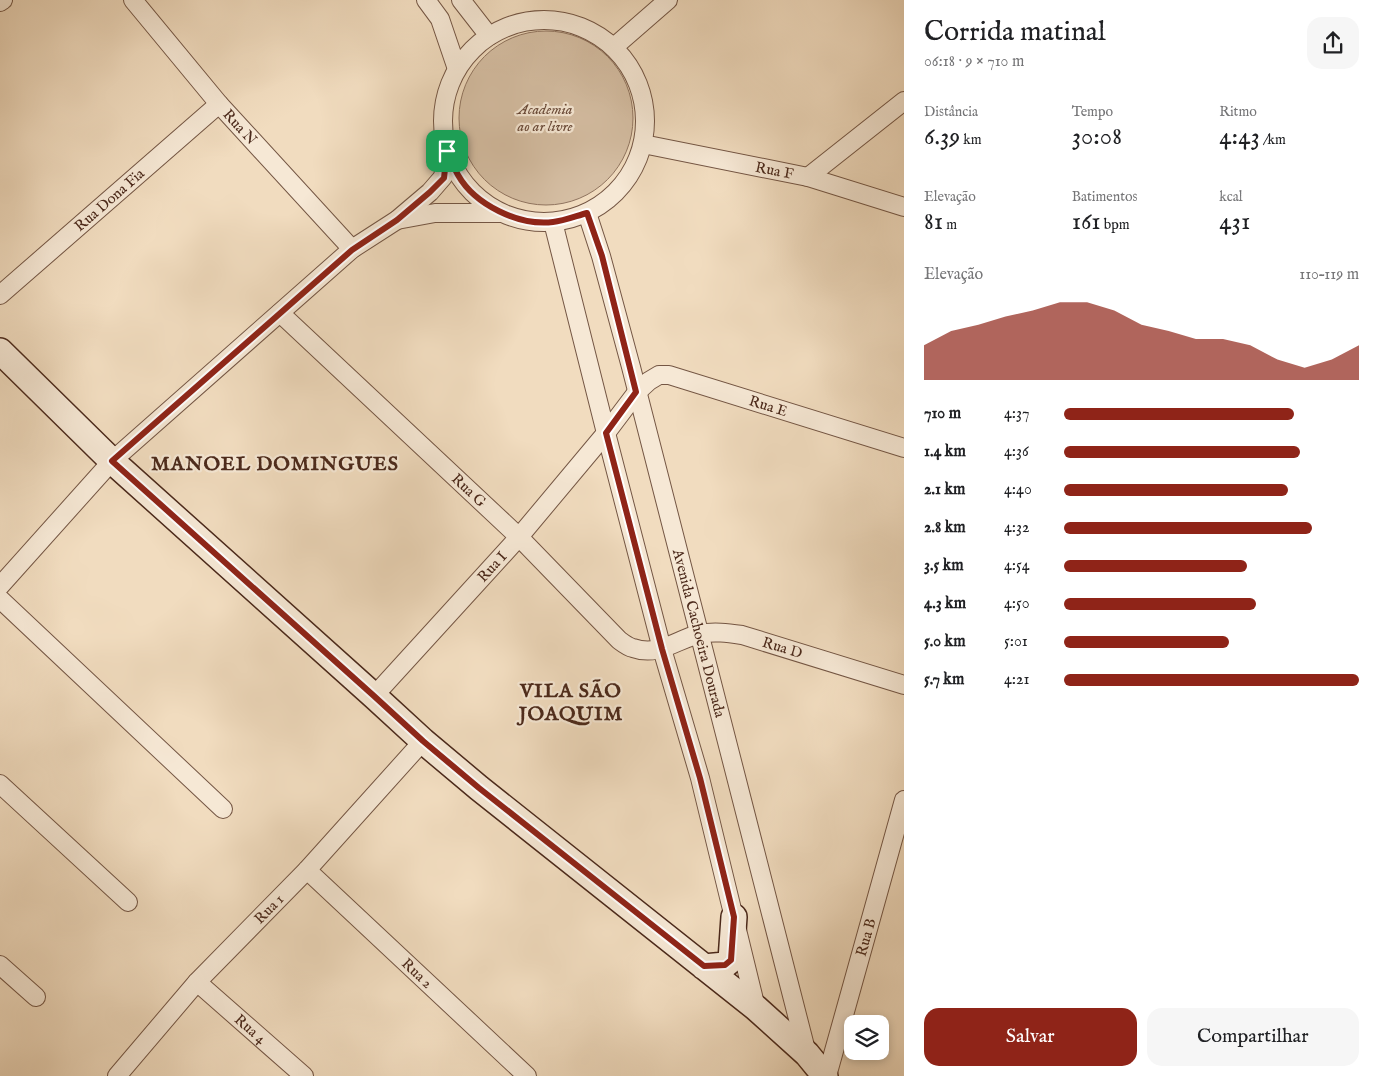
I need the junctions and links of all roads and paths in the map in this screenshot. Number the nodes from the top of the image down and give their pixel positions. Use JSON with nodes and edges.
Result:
{"nodes":[{"id":1,"x":133,"y":0,"type":"edge"},
{"id":2,"x":426,"y":0,"type":"edge"},
{"id":3,"x":462,"y":0,"type":"edge"},
{"id":4,"x":668,"y":0,"type":"edge"},
{"id":5,"x":489,"y":36,"type":"junction"},
{"id":6,"x":614,"y":47,"type":"junction"},
{"id":7,"x":457,"y":68,"type":"junction"},
{"id":8,"x":904,"y":101,"type":"edge"},
{"id":9,"x":219,"y":104,"type":"junction"},
{"id":10,"x":643,"y":144,"type":"junction"},
{"id":11,"x":447,"y":151,"type":"junction"},
{"id":12,"x":808,"y":177,"type":"junction"},
{"id":13,"x":904,"y":207,"type":"edge"},
{"id":14,"x":500,"y":213,"type":"junction"},
{"id":15,"x":587,"y":213,"type":"junction"},
{"id":16,"x":397,"y":220,"type":"junction"},
{"id":17,"x":553,"y":222,"type":"junction"},
{"id":18,"x":352,"y":250,"type":"junction"},
{"id":19,"x":0,"y":294,"type":"edge"},
{"id":20,"x":280,"y":313,"type":"junction"},
{"id":21,"x":0,"y":351,"type":"edge"},
{"id":22,"x":636,"y":392,"type":"junction"},
{"id":23,"x":606,"y":433,"type":"junction"},
{"id":24,"x":904,"y":448,"type":"edge"},
{"id":25,"x":112,"y":461,"type":"junction"},
{"id":26,"x":519,"y":537,"type":"junction"},
{"id":27,"x":0,"y":586,"type":"edge"},
{"id":28,"x":0,"y":599,"type":"edge"},
{"id":29,"x":698,"y":635,"type":"junction"},
{"id":30,"x":662,"y":649,"type":"junction"},
{"id":31,"x":904,"y":685,"type":"edge"},
{"id":32,"x":374,"y":696,"type":"junction"},
{"id":33,"x":423,"y":741,"type":"junction"},
{"id":34,"x":0,"y":784,"type":"edge"},
{"id":35,"x":904,"y":800,"type":"edge"},
{"id":36,"x":222,"y":809,"type":"dead end"},
{"id":37,"x":307,"y":870,"type":"junction"},
{"id":38,"x":128,"y":902,"type":"dead end"},
{"id":39,"x":734,"y":917,"type":"junction"},
{"id":40,"x":0,"y":965,"type":"edge"},
{"id":41,"x":704,"y":966,"type":"junction"},
{"id":42,"x":197,"y":982,"type":"junction"},
{"id":43,"x":36,"y":998,"type":"dead end"},
{"id":44,"x":756,"y":1008,"type":"junction"},
{"id":45,"x":807,"y":1054,"type":"junction"},
{"id":46,"x":117,"y":1076,"type":"edge"},
{"id":47,"x":304,"y":1076,"type":"edge"},
{"id":48,"x":527,"y":1076,"type":"edge"},
{"id":49,"x":826,"y":1076,"type":"edge"}],
"edges":[{"from":1,"to":9,"type":"street","name":"Rua N"},
{"from":2,"to":7,"type":"street"},
{"from":3,"to":5,"type":"street"},
{"from":4,"to":6,"type":"street"},
{"from":5,"to":6,"type":"street"},
{"from":5,"to":7,"type":"street"},
{"from":6,"to":10,"type":"street"},
{"from":7,"to":11,"type":"street"},
{"from":8,"to":12,"type":"street"},
{"from":9,"to":18,"type":"street","name":"Rua N"},
{"from":9,"to":19,"type":"street","name":"Rua Dona Fia"},
{"from":10,"to":12,"type":"street","name":"Rua F"},
{"from":10,"to":15,"type":"street"},
{"from":11,"to":14,"type":"street"},
{"from":11,"to":16,"type":"street"},
{"from":12,"to":13,"type":"street","name":"Rua F"},
{"from":14,"to":16,"type":"street"},
{"from":14,"to":17,"type":"street"},
{"from":15,"to":17,"type":"street"},
{"from":15,"to":22,"type":"street","name":"Avenida Cachoeira Dourada"},
{"from":16,"to":18,"type":"street"},
{"from":17,"to":23,"type":"street"},
{"from":18,"to":20,"type":"street"},
{"from":20,"to":25,"type":"street"},
{"from":20,"to":26,"type":"street","name":"Rua G"},
{"from":21,"to":25,"type":"main road"},
{"from":22,"to":23,"type":"street","name":"Rua E"},
{"from":22,"to":24,"type":"street","name":"Rua E"},
{"from":22,"to":29,"type":"street","name":"Avenida Cachoeira Dourada"},
{"from":23,"to":26,"type":"street","name":"Rua I"},
{"from":23,"to":30,"type":"street"},
{"from":25,"to":27,"type":"street"},
{"from":25,"to":32,"type":"main road"},
{"from":26,"to":30,"type":"street","name":"Rua G"},
{"from":26,"to":32,"type":"street","name":"Rua I"},
{"from":28,"to":36,"type":"street"},
{"from":29,"to":30,"type":"street","name":"Rua D"},
{"from":29,"to":31,"type":"street","name":"Rua D"},
{"from":29,"to":45,"type":"street","name":"Avenida Cachoeira Dourada"},
{"from":30,"to":39,"type":"street"},
{"from":32,"to":33,"type":"main road"},
{"from":33,"to":37,"type":"street","name":"Rua 1"},
{"from":33,"to":41,"type":"main road"},
{"from":34,"to":38,"type":"street"},
{"from":35,"to":49,"type":"street","name":"Rua B"},
{"from":37,"to":42,"type":"street","name":"Rua 1"},
{"from":37,"to":48,"type":"street","name":"Rua 2"},
{"from":39,"to":41,"type":"main road"},
{"from":39,"to":44,"type":"street"},
{"from":40,"to":43,"type":"street"},
{"from":41,"to":44,"type":"main road"},
{"from":42,"to":46,"type":"street","name":"Rua 1"},
{"from":42,"to":47,"type":"street","name":"Rua 4"},
{"from":44,"to":45,"type":"main road"},
{"from":45,"to":49,"type":"main road"}]}
